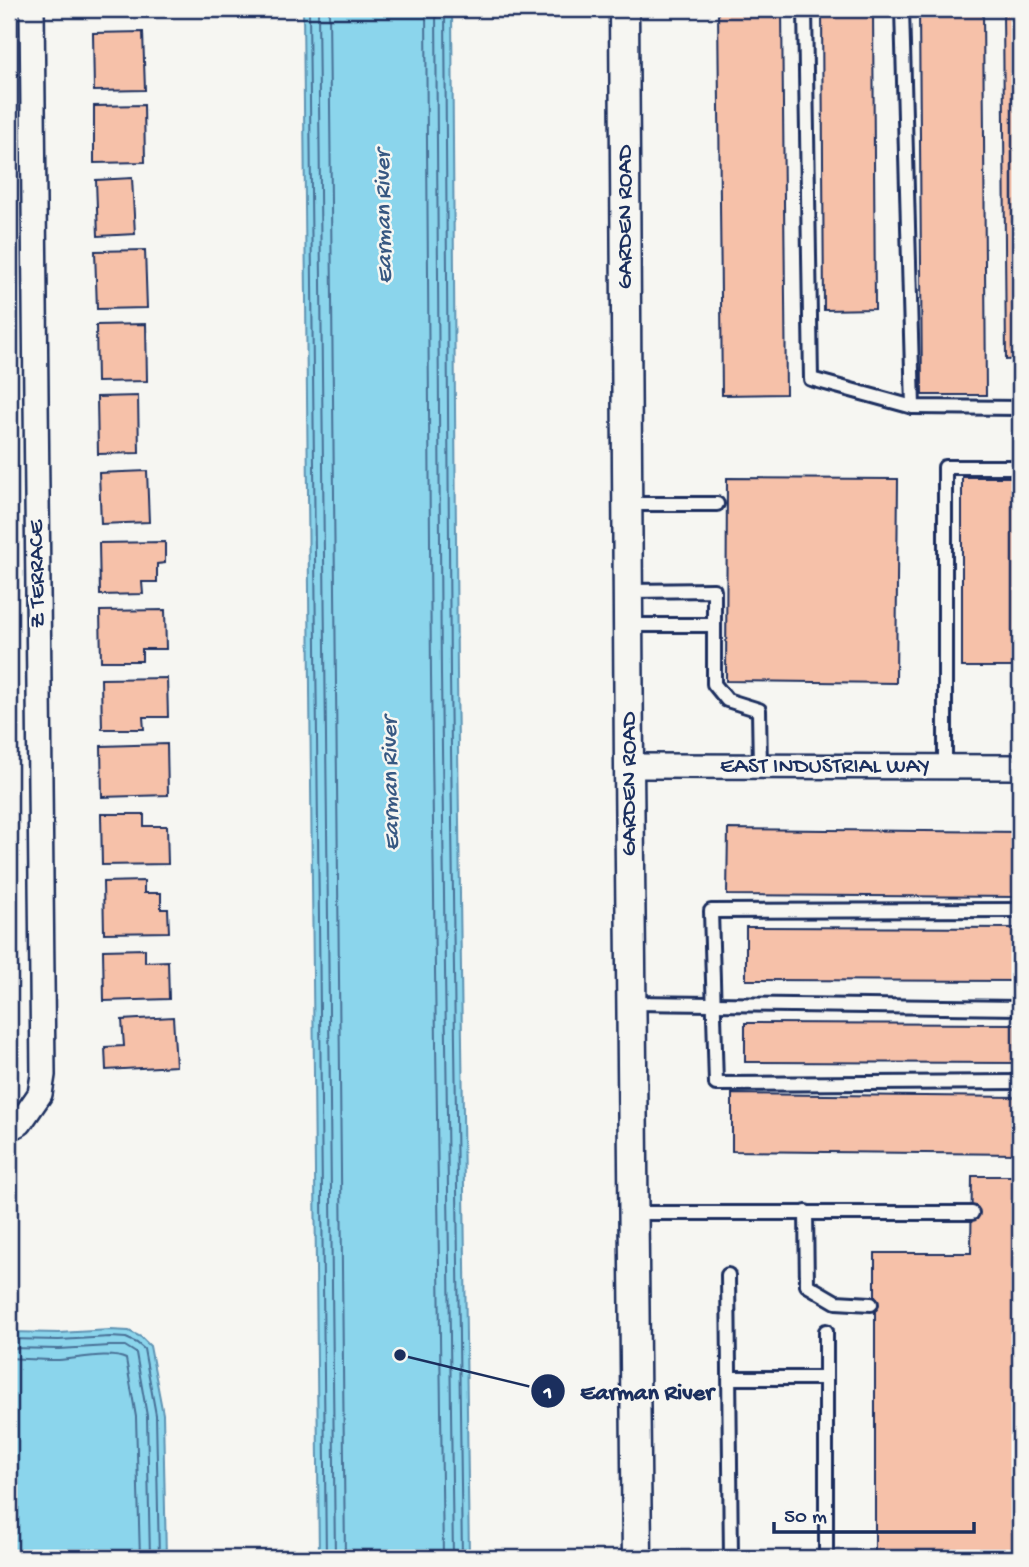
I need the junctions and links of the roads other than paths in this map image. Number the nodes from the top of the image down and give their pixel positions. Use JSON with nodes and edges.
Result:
{"nodes":[{"id":1,"x":32,"y":9,"type":"edge"},
{"id":2,"x":624,"y":9,"type":"edge"},
{"id":3,"x":805,"y":9,"type":"edge"},
{"id":4,"x":902,"y":9,"type":"edge"},
{"id":5,"x":913,"y":407,"type":"junction"},
{"id":6,"x":1020,"y":408,"type":"edge"},
{"id":7,"x":1020,"y":467,"type":"edge"},
{"id":8,"x":628,"y":504,"type":"junction"},
{"id":9,"x":718,"y":504,"type":"dead end"},
{"id":10,"x":628,"y":591,"type":"junction"},
{"id":11,"x":628,"y":625,"type":"junction"},
{"id":12,"x":714,"y":625,"type":"junction"},
{"id":13,"x":629,"y":766,"type":"junction"},
{"id":14,"x":760,"y":766,"type":"junction"},
{"id":15,"x":945,"y":767,"type":"junction"},
{"id":16,"x":1020,"y":768,"type":"edge"},
{"id":17,"x":1020,"y":910,"type":"edge"},
{"id":18,"x":632,"y":1003,"type":"junction"},
{"id":19,"x":713,"y":1005,"type":"junction"},
{"id":20,"x":1020,"y":1008,"type":"edge"},
{"id":21,"x":1020,"y":1082,"type":"edge"},
{"id":22,"x":9,"y":1129,"type":"edge"},
{"id":23,"x":806,"y":1212,"type":"junction"},
{"id":24,"x":634,"y":1213,"type":"junction"},
{"id":25,"x":972,"y":1213,"type":"dead end"},
{"id":26,"x":729,"y":1275,"type":"dead end"},
{"id":27,"x":871,"y":1304,"type":"dead end"},
{"id":28,"x":826,"y":1331,"type":"dead end"},
{"id":29,"x":730,"y":1378,"type":"junction"},
{"id":30,"x":826,"y":1378,"type":"junction"},
{"id":31,"x":825,"y":1557,"type":"edge"},
{"id":32,"x":637,"y":1558,"type":"edge"},
{"id":33,"x":731,"y":1558,"type":"edge"}],
"edges":[{"from":1,"to":22,"type":"street","name":"Z TERRACE"},
{"from":2,"to":8,"type":"street","name":"GARDEN ROAD"},
{"from":3,"to":5,"type":"lane"},
{"from":4,"to":5,"type":"lane"},
{"from":5,"to":6,"type":"lane"},
{"from":7,"to":15,"type":"lane"},
{"from":8,"to":9,"type":"lane"},
{"from":8,"to":10,"type":"street","name":"GARDEN ROAD"},
{"from":10,"to":11,"type":"street","name":"GARDEN ROAD"},
{"from":10,"to":12,"type":"lane"},
{"from":11,"to":12,"type":"lane"},
{"from":11,"to":13,"type":"street","name":"GARDEN ROAD"},
{"from":12,"to":14,"type":"lane"},
{"from":13,"to":14,"type":"street","name":"EAST INDUSTRIAL WAY"},
{"from":13,"to":18,"type":"street","name":"GARDEN ROAD"},
{"from":14,"to":15,"type":"street","name":"EAST INDUSTRIAL WAY"},
{"from":15,"to":16,"type":"street","name":"EAST INDUSTRIAL WAY"},
{"from":17,"to":19,"type":"lane"},
{"from":18,"to":19,"type":"lane"},
{"from":18,"to":24,"type":"street","name":"GARDEN ROAD"},
{"from":19,"to":20,"type":"lane"},
{"from":19,"to":21,"type":"lane"},
{"from":23,"to":24,"type":"lane"},
{"from":23,"to":25,"type":"lane"},
{"from":23,"to":27,"type":"lane"},
{"from":24,"to":32,"type":"street","name":"GARDEN ROAD"},
{"from":26,"to":29,"type":"lane"},
{"from":28,"to":30,"type":"lane"},
{"from":29,"to":30,"type":"lane"},
{"from":29,"to":33,"type":"lane"},
{"from":30,"to":31,"type":"lane"}]}
